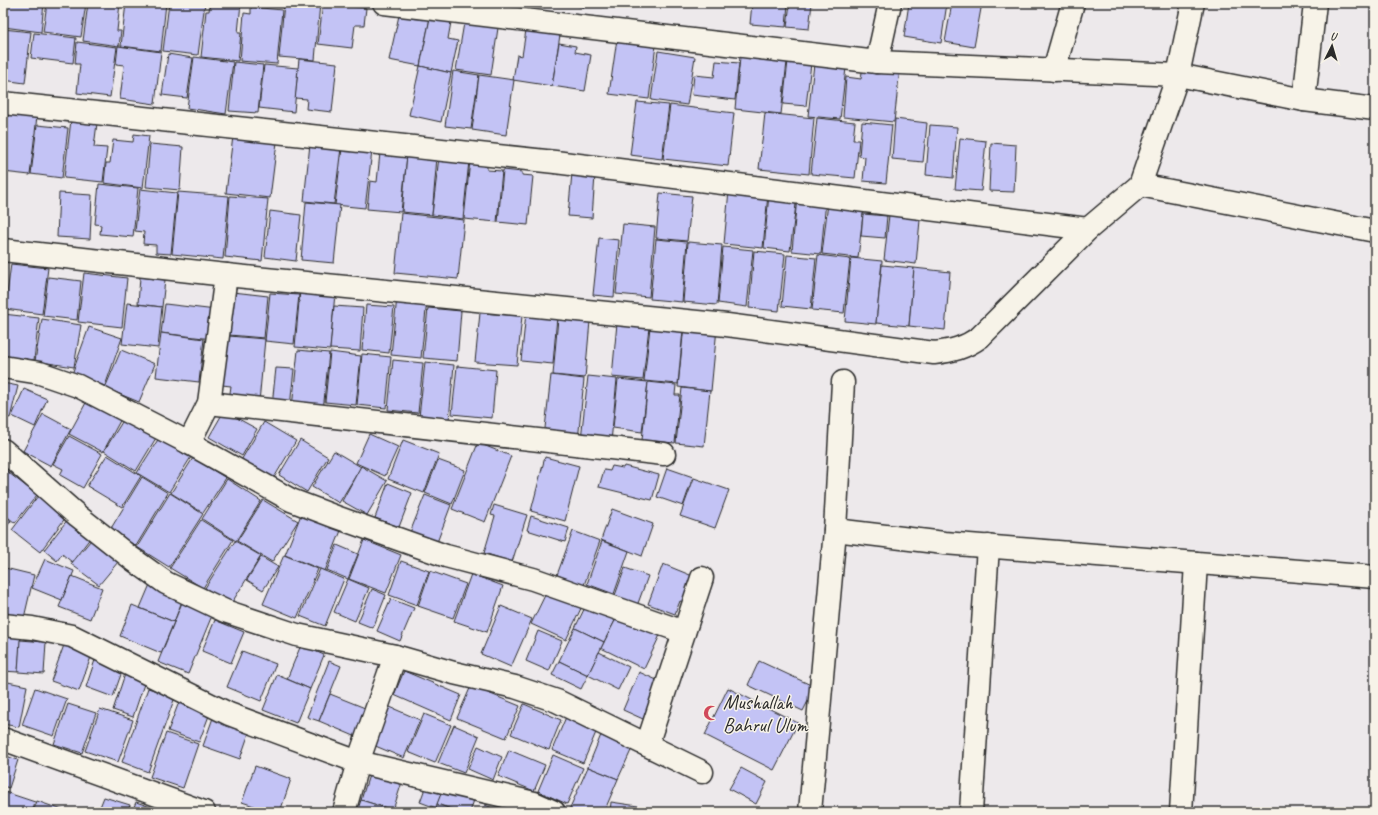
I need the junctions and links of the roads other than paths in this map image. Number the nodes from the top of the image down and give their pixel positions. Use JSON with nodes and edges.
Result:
{"nodes":[{"id":1,"x":384,"y":3,"type":"edge"},
{"id":2,"x":890,"y":3,"type":"edge"},
{"id":3,"x":1073,"y":3,"type":"edge"},
{"id":4,"x":1193,"y":3,"type":"edge"},
{"id":5,"x":1315,"y":3,"type":"edge"},
{"id":6,"x":480,"y":9,"type":"edge"},
{"id":7,"x":877,"y":62,"type":"junction"},
{"id":8,"x":1054,"y":70,"type":"junction"},
{"id":9,"x":1178,"y":76,"type":"junction"},
{"id":10,"x":1304,"y":100,"type":"junction"},
{"id":11,"x":3,"y":103,"type":"edge"},
{"id":12,"x":1375,"y":109,"type":"edge"},
{"id":13,"x":1140,"y":185,"type":"junction"},
{"id":14,"x":1088,"y":229,"type":"junction"},
{"id":15,"x":1375,"y":231,"type":"edge"},
{"id":16,"x":3,"y":250,"type":"edge"},
{"id":17,"x":226,"y":275,"type":"junction"},
{"id":18,"x":3,"y":367,"type":"edge"},
{"id":19,"x":843,"y":382,"type":"dead end"},
{"id":20,"x":209,"y":403,"type":"junction"},
{"id":21,"x":189,"y":443,"type":"junction"},
{"id":22,"x":3,"y":450,"type":"edge"},
{"id":23,"x":664,"y":454,"type":"dead end"},
{"id":24,"x":835,"y":530,"type":"junction"},
{"id":25,"x":988,"y":546,"type":"junction"},
{"id":26,"x":1196,"y":563,"type":"junction"},
{"id":27,"x":1375,"y":577,"type":"edge"},
{"id":28,"x":702,"y":578,"type":"dead end"},
{"id":29,"x":3,"y":625,"type":"edge"},
{"id":30,"x":684,"y":632,"type":"junction"},
{"id":31,"x":395,"y":656,"type":"junction"},
{"id":32,"x":3,"y":739,"type":"edge"},
{"id":33,"x":648,"y":744,"type":"junction"},
{"id":34,"x":358,"y":762,"type":"junction"},
{"id":35,"x":702,"y":772,"type":"dead end"},
{"id":36,"x":204,"y":812,"type":"edge"},
{"id":37,"x":344,"y":812,"type":"edge"},
{"id":38,"x":554,"y":812,"type":"edge"},
{"id":39,"x":810,"y":812,"type":"edge"},
{"id":40,"x":971,"y":812,"type":"edge"},
{"id":41,"x":1181,"y":812,"type":"edge"}],
"edges":[{"from":1,"to":6,"type":"street"},
{"from":2,"to":7,"type":"street"},
{"from":3,"to":8,"type":"street"},
{"from":4,"to":9,"type":"street"},
{"from":5,"to":10,"type":"street"},
{"from":6,"to":7,"type":"street"},
{"from":7,"to":8,"type":"street"},
{"from":8,"to":9,"type":"street"},
{"from":9,"to":10,"type":"street"},
{"from":9,"to":13,"type":"street"},
{"from":10,"to":12,"type":"street"},
{"from":11,"to":14,"type":"street"},
{"from":13,"to":14,"type":"street"},
{"from":13,"to":15,"type":"street"},
{"from":14,"to":17,"type":"street"},
{"from":16,"to":17,"type":"street"},
{"from":17,"to":20,"type":"street"},
{"from":18,"to":21,"type":"street"},
{"from":19,"to":24,"type":"street"},
{"from":20,"to":21,"type":"street"},
{"from":20,"to":23,"type":"street"},
{"from":21,"to":30,"type":"street"},
{"from":22,"to":31,"type":"street"},
{"from":24,"to":25,"type":"street"},
{"from":24,"to":39,"type":"street"},
{"from":25,"to":26,"type":"street"},
{"from":25,"to":40,"type":"street"},
{"from":26,"to":27,"type":"street"},
{"from":26,"to":41,"type":"street"},
{"from":28,"to":30,"type":"street"},
{"from":29,"to":34,"type":"street"},
{"from":30,"to":33,"type":"street"},
{"from":31,"to":33,"type":"street"},
{"from":31,"to":34,"type":"street"},
{"from":32,"to":36,"type":"street"},
{"from":33,"to":35,"type":"street"},
{"from":34,"to":37,"type":"street"},
{"from":34,"to":38,"type":"street"}]}
